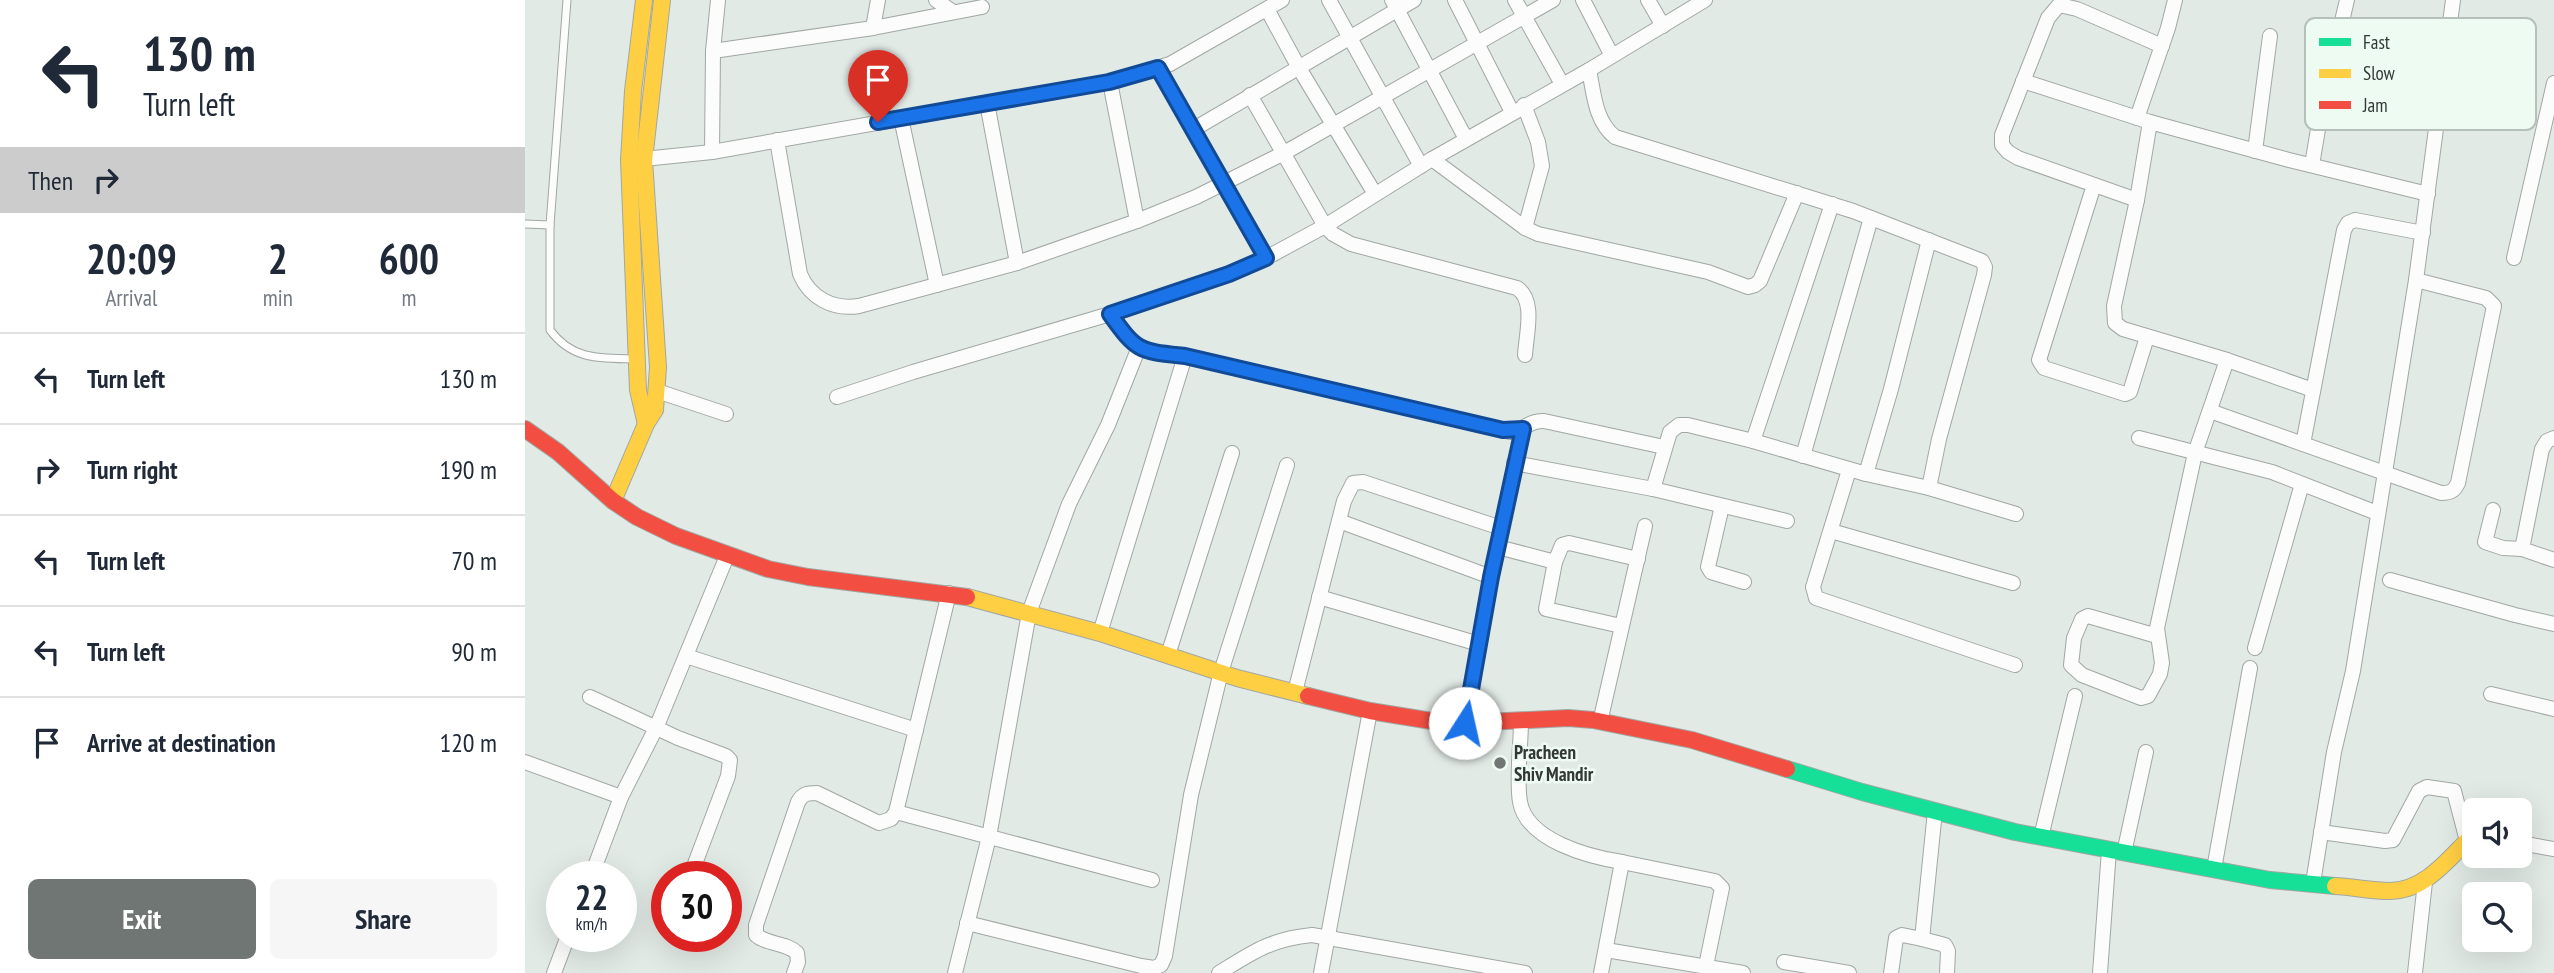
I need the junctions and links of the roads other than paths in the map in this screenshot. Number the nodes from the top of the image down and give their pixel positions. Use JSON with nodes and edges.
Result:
{"nodes":[{"id":1,"x":567,"y":0,"type":"edge"},
{"id":2,"x":645,"y":0,"type":"edge"},
{"id":3,"x":662,"y":0,"type":"edge"},
{"id":4,"x":717,"y":0,"type":"edge"},
{"id":5,"x":878,"y":0,"type":"edge"},
{"id":6,"x":936,"y":0,"type":"edge"},
{"id":7,"x":1282,"y":0,"type":"edge"},
{"id":8,"x":1329,"y":0,"type":"edge"},
{"id":9,"x":1414,"y":0,"type":"edge"},
{"id":10,"x":1455,"y":0,"type":"edge"},
{"id":11,"x":1515,"y":0,"type":"edge"},
{"id":12,"x":1553,"y":0,"type":"edge"},
{"id":13,"x":1583,"y":0,"type":"edge"},
{"id":14,"x":1649,"y":0,"type":"edge"},
{"id":15,"x":1705,"y":0,"type":"edge"},
{"id":16,"x":2175,"y":0,"type":"edge"},
{"id":17,"x":2347,"y":0,"type":"edge"},
{"id":18,"x":2453,"y":0,"type":"edge"},
{"id":19,"x":1394,"y":5,"type":"edge"},
{"id":20,"x":982,"y":7,"type":"dead end"},
{"id":21,"x":1267,"y":9,"type":"junction"},
{"id":22,"x":953,"y":12,"type":"junction"},
{"id":23,"x":1524,"y":18,"type":"junction"},
{"id":24,"x":2342,"y":18,"type":"edge"},
{"id":25,"x":2451,"y":18,"type":"edge"},
{"id":26,"x":1663,"y":26,"type":"junction"},
{"id":27,"x":873,"y":28,"type":"junction"},
{"id":28,"x":2270,"y":36,"type":"dead end"},
{"id":29,"x":1349,"y":38,"type":"junction"},
{"id":30,"x":1475,"y":44,"type":"junction"},
{"id":31,"x":2162,"y":46,"type":"junction"},
{"id":32,"x":713,"y":51,"type":"junction"},
{"id":33,"x":1611,"y":54,"type":"junction"},
{"id":34,"x":1299,"y":67,"type":"junction"},
{"id":35,"x":1158,"y":68,"type":"junction"},
{"id":36,"x":1429,"y":69,"type":"junction"},
{"id":37,"x":1589,"y":70,"type":"junction"},
{"id":38,"x":2023,"y":80,"type":"junction"},
{"id":39,"x":1109,"y":82,"type":"junction"},
{"id":40,"x":2554,"y":83,"type":"edge"},
{"id":41,"x":1562,"y":84,"type":"junction"},
{"id":42,"x":1250,"y":95,"type":"junction"},
{"id":43,"x":1383,"y":96,"type":"junction"},
{"id":44,"x":987,"y":103,"type":"junction"},
{"id":45,"x":1518,"y":108,"type":"junction"},
{"id":46,"x":901,"y":118,"type":"junction"},
{"id":47,"x":2144,"y":120,"type":"junction"},
{"id":48,"x":1334,"y":124,"type":"junction"},
{"id":49,"x":1194,"y":129,"type":"junction"},
{"id":50,"x":2318,"y":130,"type":"edge"},
{"id":51,"x":2436,"y":130,"type":"edge"},
{"id":52,"x":1467,"y":139,"type":"junction"},
{"id":53,"x":778,"y":140,"type":"junction"},
{"id":54,"x":2255,"y":150,"type":"junction"},
{"id":55,"x":712,"y":152,"type":"junction"},
{"id":56,"x":1284,"y":153,"type":"junction"},
{"id":57,"x":637,"y":160,"type":"junction"},
{"id":58,"x":1426,"y":162,"type":"junction"},
{"id":59,"x":2312,"y":164,"type":"junction"},
{"id":60,"x":1225,"y":184,"type":"junction"},
{"id":61,"x":2094,"y":185,"type":"junction"},
{"id":62,"x":1375,"y":194,"type":"junction"},
{"id":63,"x":1797,"y":194,"type":"junction"},
{"id":64,"x":2428,"y":194,"type":"junction"},
{"id":65,"x":2137,"y":200,"type":"junction"},
{"id":66,"x":1832,"y":204,"type":"junction"},
{"id":67,"x":1871,"y":218,"type":"junction"},
{"id":68,"x":1137,"y":221,"type":"junction"},
{"id":69,"x":525,"y":224,"type":"edge"},
{"id":70,"x":550,"y":225,"type":"junction"},
{"id":71,"x":1325,"y":226,"type":"junction"},
{"id":72,"x":1525,"y":228,"type":"junction"},
{"id":73,"x":2423,"y":233,"type":"junction"},
{"id":74,"x":1929,"y":240,"type":"junction"},
{"id":75,"x":1266,"y":258,"type":"junction"},
{"id":76,"x":2514,"y":258,"type":"dead end"},
{"id":77,"x":1017,"y":262,"type":"junction"},
{"id":78,"x":2416,"y":280,"type":"junction"},
{"id":79,"x":937,"y":285,"type":"junction"},
{"id":80,"x":1110,"y":314,"type":"junction"},
{"id":81,"x":2147,"y":337,"type":"junction"},
{"id":82,"x":1139,"y":347,"type":"junction"},
{"id":83,"x":1525,"y":355,"type":"dead end"},
{"id":84,"x":1185,"y":356,"type":"junction"},
{"id":85,"x":637,"y":359,"type":"junction"},
{"id":86,"x":2227,"y":360,"type":"junction"},
{"id":87,"x":2312,"y":390,"type":"junction"},
{"id":88,"x":657,"y":391,"type":"junction"},
{"id":89,"x":837,"y":397,"type":"dead end"},
{"id":90,"x":2210,"y":411,"type":"junction"},
{"id":91,"x":726,"y":414,"type":"dead end"},
{"id":92,"x":646,"y":424,"type":"junction"},
{"id":93,"x":525,"y":429,"type":"edge"},
{"id":94,"x":1523,"y":429,"type":"junction"},
{"id":95,"x":2139,"y":438,"type":"dead end"},
{"id":96,"x":2554,"y":438,"type":"edge"},
{"id":97,"x":1753,"y":441,"type":"junction"},
{"id":98,"x":2304,"y":444,"type":"junction"},
{"id":99,"x":1664,"y":447,"type":"junction"},
{"id":100,"x":1232,"y":453,"type":"dead end"},
{"id":101,"x":2195,"y":453,"type":"junction"},
{"id":102,"x":1803,"y":456,"type":"junction"},
{"id":103,"x":1514,"y":463,"type":"junction"},
{"id":104,"x":1287,"y":465,"type":"dead end"},
{"id":105,"x":1849,"y":470,"type":"junction"},
{"id":106,"x":2384,"y":473,"type":"junction"},
{"id":107,"x":1866,"y":474,"type":"junction"},
{"id":108,"x":2302,"y":484,"type":"junction"},
{"id":109,"x":1929,"y":488,"type":"junction"},
{"id":110,"x":1653,"y":489,"type":"junction"},
{"id":111,"x":613,"y":501,"type":"junction"},
{"id":112,"x":1723,"y":506,"type":"junction"},
{"id":113,"x":2493,"y":510,"type":"dead end"},
{"id":114,"x":2377,"y":513,"type":"junction"},
{"id":115,"x":2017,"y":514,"type":"dead end"},
{"id":116,"x":1339,"y":521,"type":"junction"},
{"id":117,"x":1787,"y":521,"type":"dead end"},
{"id":118,"x":1645,"y":526,"type":"dead end"},
{"id":119,"x":1501,"y":528,"type":"junction"},
{"id":120,"x":1832,"y":531,"type":"junction"},
{"id":121,"x":1498,"y":547,"type":"junction"},
{"id":122,"x":2522,"y":549,"type":"junction"},
{"id":123,"x":727,"y":556,"type":"junction"},
{"id":124,"x":1638,"y":559,"type":"junction"},
{"id":125,"x":2554,"y":560,"type":"edge"},
{"id":126,"x":1555,"y":562,"type":"junction"},
{"id":127,"x":1491,"y":577,"type":"junction"},
{"id":128,"x":2390,"y":580,"type":"dead end"},
{"id":129,"x":1744,"y":582,"type":"dead end"},
{"id":130,"x":2013,"y":583,"type":"dead end"},
{"id":131,"x":949,"y":593,"type":"junction"},
{"id":132,"x":1319,"y":597,"type":"junction"},
{"id":133,"x":1029,"y":612,"type":"junction"},
{"id":134,"x":2554,"y":624,"type":"edge"},
{"id":135,"x":1621,"y":626,"type":"junction"},
{"id":136,"x":1100,"y":633,"type":"junction"},
{"id":137,"x":2157,"y":636,"type":"junction"},
{"id":138,"x":1479,"y":644,"type":"junction"},
{"id":139,"x":2255,"y":648,"type":"dead end"},
{"id":140,"x":1168,"y":655,"type":"junction"},
{"id":141,"x":686,"y":656,"type":"junction"},
{"id":142,"x":2015,"y":665,"type":"dead end"},
{"id":143,"x":2250,"y":668,"type":"dead end"},
{"id":144,"x":1221,"y":672,"type":"junction"},
{"id":145,"x":1295,"y":692,"type":"junction"},
{"id":146,"x":2491,"y":694,"type":"dead end"},
{"id":147,"x":2075,"y":695,"type":"dead end"},
{"id":148,"x":590,"y":697,"type":"dead end"},
{"id":149,"x":2554,"y":709,"type":"edge"},
{"id":150,"x":1370,"y":711,"type":"junction"},
{"id":151,"x":1521,"y":721,"type":"junction"},
{"id":152,"x":1599,"y":722,"type":"junction"},
{"id":153,"x":1465,"y":723,"type":"junction"},
{"id":154,"x":656,"y":727,"type":"junction"},
{"id":155,"x":916,"y":730,"type":"junction"},
{"id":156,"x":2145,"y":752,"type":"dead end"},
{"id":157,"x":525,"y":762,"type":"edge"},
{"id":158,"x":621,"y":797,"type":"junction"},
{"id":159,"x":1935,"y":811,"type":"junction"},
{"id":160,"x":896,"y":812,"type":"junction"},
{"id":161,"x":2462,"y":814,"type":"edge"},
{"id":162,"x":2321,"y":832,"type":"junction"},
{"id":163,"x":2041,"y":836,"type":"junction"},
{"id":164,"x":989,"y":837,"type":"junction"},
{"id":165,"x":2532,"y":845,"type":"edge"},
{"id":166,"x":2462,"y":848,"type":"edge"},
{"id":167,"x":2554,"y":849,"type":"edge"},
{"id":168,"x":2117,"y":851,"type":"junction"},
{"id":169,"x":597,"y":861,"type":"edge"},
{"id":170,"x":696,"y":861,"type":"edge"},
{"id":171,"x":1622,"y":862,"type":"junction"},
{"id":172,"x":2214,"y":869,"type":"junction"},
{"id":173,"x":1152,"y":880,"type":"dead end"},
{"id":174,"x":2425,"y":882,"type":"junction"},
{"id":175,"x":2313,"y":883,"type":"junction"},
{"id":176,"x":967,"y":923,"type":"junction"},
{"id":177,"x":1329,"y":937,"type":"junction"},
{"id":178,"x":1922,"y":939,"type":"junction"},
{"id":179,"x":1606,"y":950,"type":"junction"},
{"id":180,"x":562,"y":952,"type":"edge"},
{"id":181,"x":1784,"y":962,"type":"dead end"},
{"id":182,"x":1706,"y":966,"type":"junction"},
{"id":183,"x":554,"y":973,"type":"edge"},
{"id":184,"x":794,"y":973,"type":"edge"},
{"id":185,"x":955,"y":973,"type":"edge"},
{"id":186,"x":1219,"y":973,"type":"edge"},
{"id":187,"x":1321,"y":973,"type":"edge"},
{"id":188,"x":1520,"y":973,"type":"edge"},
{"id":189,"x":1601,"y":973,"type":"edge"},
{"id":190,"x":1743,"y":973,"type":"edge"},
{"id":191,"x":1849,"y":973,"type":"edge"},
{"id":192,"x":1891,"y":973,"type":"edge"},
{"id":193,"x":1947,"y":973,"type":"edge"},
{"id":194,"x":2100,"y":973,"type":"edge"},
{"id":195,"x":2415,"y":973,"type":"edge"}],
"edges":[{"from":1,"to":70,"type":"lane"},
{"from":2,"to":57,"type":"street"},
{"from":3,"to":57,"type":"street"},
{"from":4,"to":32,"type":"street"},
{"from":5,"to":27,"type":"street"},
{"from":6,"to":22,"type":"street"},
{"from":7,"to":21,"type":"street"},
{"from":8,"to":29,"type":"street"},
{"from":9,"to":19,"type":"street"},
{"from":10,"to":30,"type":"street"},
{"from":11,"to":23,"type":"street"},
{"from":12,"to":23,"type":"street"},
{"from":13,"to":33,"type":"street"},
{"from":14,"to":26,"type":"street"},
{"from":15,"to":26,"type":"street"},
{"from":16,"to":31,"type":"street"},
{"from":17,"to":24,"type":"street"},
{"from":18,"to":25,"type":"street"},
{"from":19,"to":29,"type":"street"},
{"from":19,"to":36,"type":"street"},
{"from":20,"to":22,"type":"street"},
{"from":21,"to":34,"type":"street"},
{"from":21,"to":35,"type":"street"},
{"from":22,"to":27,"type":"street"},
{"from":23,"to":30,"type":"street"},
{"from":23,"to":41,"type":"street"},
{"from":26,"to":33,"type":"street"},
{"from":27,"to":32,"type":"street"},
{"from":28,"to":54,"type":"street"},
{"from":29,"to":34,"type":"street"},
{"from":29,"to":43,"type":"street"},
{"from":30,"to":36,"type":"street"},
{"from":30,"to":45,"type":"street"},
{"from":31,"to":38,"type":"street"},
{"from":31,"to":47,"type":"street"},
{"from":32,"to":55,"type":"street"},
{"from":33,"to":37,"type":"street"},
{"from":34,"to":42,"type":"street"},
{"from":34,"to":48,"type":"street"},
{"from":35,"to":39,"type":"street"},
{"from":35,"to":49,"type":"street"},
{"from":36,"to":43,"type":"street"},
{"from":36,"to":52,"type":"street"},
{"from":37,"to":41,"type":"street"},
{"from":37,"to":63,"type":"street"},
{"from":38,"to":47,"type":"street"},
{"from":38,"to":61,"type":"street"},
{"from":39,"to":44,"type":"street"},
{"from":39,"to":68,"type":"street"},
{"from":40,"to":76,"type":"street"},
{"from":41,"to":45,"type":"street"},
{"from":42,"to":49,"type":"street"},
{"from":42,"to":56,"type":"street"},
{"from":43,"to":48,"type":"street"},
{"from":43,"to":58,"type":"street"},
{"from":44,"to":46,"type":"street"},
{"from":44,"to":77,"type":"street"},
{"from":45,"to":52,"type":"street"},
{"from":45,"to":72,"type":"street"},
{"from":46,"to":53,"type":"street"},
{"from":46,"to":79,"type":"street"},
{"from":47,"to":54,"type":"street"},
{"from":47,"to":65,"type":"street"},
{"from":48,"to":56,"type":"street"},
{"from":48,"to":62,"type":"street"},
{"from":49,"to":60,"type":"street"},
{"from":50,"to":59,"type":"street"},
{"from":51,"to":64,"type":"street"},
{"from":52,"to":58,"type":"street"},
{"from":53,"to":55,"type":"street"},
{"from":53,"to":79,"type":"street"},
{"from":54,"to":59,"type":"street"},
{"from":55,"to":57,"type":"street"},
{"from":56,"to":60,"type":"street"},
{"from":56,"to":71,"type":"street"},
{"from":57,"to":85,"type":"street"},
{"from":57,"to":88,"type":"street"},
{"from":58,"to":62,"type":"street"},
{"from":58,"to":72,"type":"street"},
{"from":59,"to":64,"type":"street"},
{"from":60,"to":68,"type":"street"},
{"from":60,"to":75,"type":"street"},
{"from":61,"to":65,"type":"street"},
{"from":61,"to":81,"type":"street"},
{"from":62,"to":71,"type":"street"},
{"from":63,"to":66,"type":"street"},
{"from":63,"to":72,"type":"street"},
{"from":64,"to":73,"type":"street"},
{"from":65,"to":81,"type":"street"},
{"from":66,"to":67,"type":"street"},
{"from":66,"to":97,"type":"street"},
{"from":67,"to":74,"type":"street"},
{"from":67,"to":102,"type":"street"},
{"from":68,"to":77,"type":"street"},
{"from":69,"to":70,"type":"lane"},
{"from":70,"to":85,"type":"lane"},
{"from":71,"to":75,"type":"street"},
{"from":71,"to":83,"type":"street"},
{"from":73,"to":78,"type":"street"},
{"from":73,"to":87,"type":"street"},
{"from":74,"to":107,"type":"street"},
{"from":74,"to":109,"type":"street"},
{"from":75,"to":80,"type":"street"},
{"from":77,"to":79,"type":"street"},
{"from":78,"to":106,"type":"street"},
{"from":78,"to":106,"type":"street"},
{"from":80,"to":82,"type":"street"},
{"from":80,"to":89,"type":"street"},
{"from":81,"to":86,"type":"street"},
{"from":82,"to":84,"type":"street"},
{"from":82,"to":133,"type":"street"},
{"from":84,"to":94,"type":"street"},
{"from":84,"to":136,"type":"street"},
{"from":85,"to":92,"type":"street"},
{"from":86,"to":87,"type":"street"},
{"from":86,"to":90,"type":"street"},
{"from":87,"to":98,"type":"street"},
{"from":88,"to":91,"type":"street"},
{"from":88,"to":92,"type":"street"},
{"from":90,"to":98,"type":"street"},
{"from":90,"to":101,"type":"street"},
{"from":92,"to":111,"type":"street"},
{"from":93,"to":111,"type":"street"},
{"from":94,"to":99,"type":"street"},
{"from":94,"to":103,"type":"street"},
{"from":95,"to":101,"type":"street"},
{"from":96,"to":122,"type":"street"},
{"from":97,"to":99,"type":"street"},
{"from":97,"to":102,"type":"street"},
{"from":98,"to":106,"type":"street"},
{"from":99,"to":110,"type":"street"},
{"from":100,"to":140,"type":"street"},
{"from":101,"to":108,"type":"street"},
{"from":101,"to":137,"type":"street"},
{"from":102,"to":105,"type":"street"},
{"from":103,"to":110,"type":"street"},
{"from":103,"to":119,"type":"street"},
{"from":104,"to":144,"type":"street"},
{"from":105,"to":107,"type":"street"},
{"from":105,"to":120,"type":"street"},
{"from":106,"to":114,"type":"street"},
{"from":107,"to":109,"type":"street"},
{"from":108,"to":114,"type":"street"},
{"from":108,"to":139,"type":"street"},
{"from":109,"to":115,"type":"street"},
{"from":110,"to":112,"type":"street"},
{"from":111,"to":123,"type":"street"},
{"from":112,"to":117,"type":"street"},
{"from":112,"to":129,"type":"street"},
{"from":113,"to":122,"type":"street"},
{"from":114,"to":162,"type":"street"},
{"from":116,"to":119,"type":"street"},
{"from":116,"to":127,"type":"street"},
{"from":116,"to":132,"type":"street"},
{"from":118,"to":124,"type":"street"},
{"from":119,"to":121,"type":"street"},
{"from":120,"to":130,"type":"street"},
{"from":120,"to":142,"type":"street"},
{"from":121,"to":126,"type":"street"},
{"from":121,"to":127,"type":"street"},
{"from":122,"to":125,"type":"street"},
{"from":123,"to":131,"type":"street"},
{"from":123,"to":141,"type":"street"},
{"from":124,"to":126,"type":"street"},
{"from":124,"to":135,"type":"street"},
{"from":126,"to":135,"type":"street"},
{"from":127,"to":138,"type":"street"},
{"from":128,"to":134,"type":"street"},
{"from":131,"to":133,"type":"street"},
{"from":131,"to":155,"type":"street"},
{"from":132,"to":138,"type":"street"},
{"from":132,"to":145,"type":"street"},
{"from":133,"to":136,"type":"street"},
{"from":133,"to":164,"type":"street"},
{"from":135,"to":152,"type":"street"},
{"from":136,"to":140,"type":"street"},
{"from":137,"to":137,"type":"street"},
{"from":138,"to":153,"type":"street"},
{"from":140,"to":144,"type":"street"},
{"from":141,"to":154,"type":"street"},
{"from":141,"to":155,"type":"street"},
{"from":143,"to":172,"type":"street"},
{"from":144,"to":145,"type":"street"},
{"from":144,"to":176,"type":"street"},
{"from":145,"to":150,"type":"street"},
{"from":146,"to":149,"type":"street"},
{"from":147,"to":163,"type":"street"},
{"from":148,"to":154,"type":"street"},
{"from":150,"to":153,"type":"street"},
{"from":150,"to":177,"type":"street"},
{"from":151,"to":152,"type":"street"},
{"from":151,"to":153,"type":"street"},
{"from":151,"to":171,"type":"street"},
{"from":152,"to":159,"type":"street"},
{"from":154,"to":158,"type":"street"},
{"from":154,"to":170,"type":"street"},
{"from":155,"to":160,"type":"street"},
{"from":156,"to":168,"type":"street"},
{"from":157,"to":158,"type":"street"},
{"from":158,"to":169,"type":"street"},
{"from":159,"to":163,"type":"street"},
{"from":159,"to":178,"type":"street"},
{"from":160,"to":164,"type":"street"},
{"from":160,"to":184,"type":"street"},
{"from":161,"to":162,"type":"street"},
{"from":162,"to":175,"type":"street"},
{"from":163,"to":168,"type":"street"},
{"from":164,"to":173,"type":"street"},
{"from":164,"to":176,"type":"street"},
{"from":165,"to":167,"type":"street"},
{"from":166,"to":174,"type":"street"},
{"from":168,"to":172,"type":"street"},
{"from":168,"to":194,"type":"street"},
{"from":171,"to":179,"type":"street"},
{"from":171,"to":182,"type":"street"},
{"from":172,"to":175,"type":"street"},
{"from":174,"to":175,"type":"street"},
{"from":174,"to":195,"type":"street"},
{"from":176,"to":185,"type":"street"},
{"from":177,"to":186,"type":"street"},
{"from":177,"to":187,"type":"street"},
{"from":177,"to":188,"type":"street"},
{"from":178,"to":192,"type":"street"},
{"from":178,"to":193,"type":"street"},
{"from":179,"to":182,"type":"street"},
{"from":179,"to":189,"type":"street"},
{"from":180,"to":183,"type":"street"},
{"from":181,"to":191,"type":"street"},
{"from":182,"to":190,"type":"street"}]}
